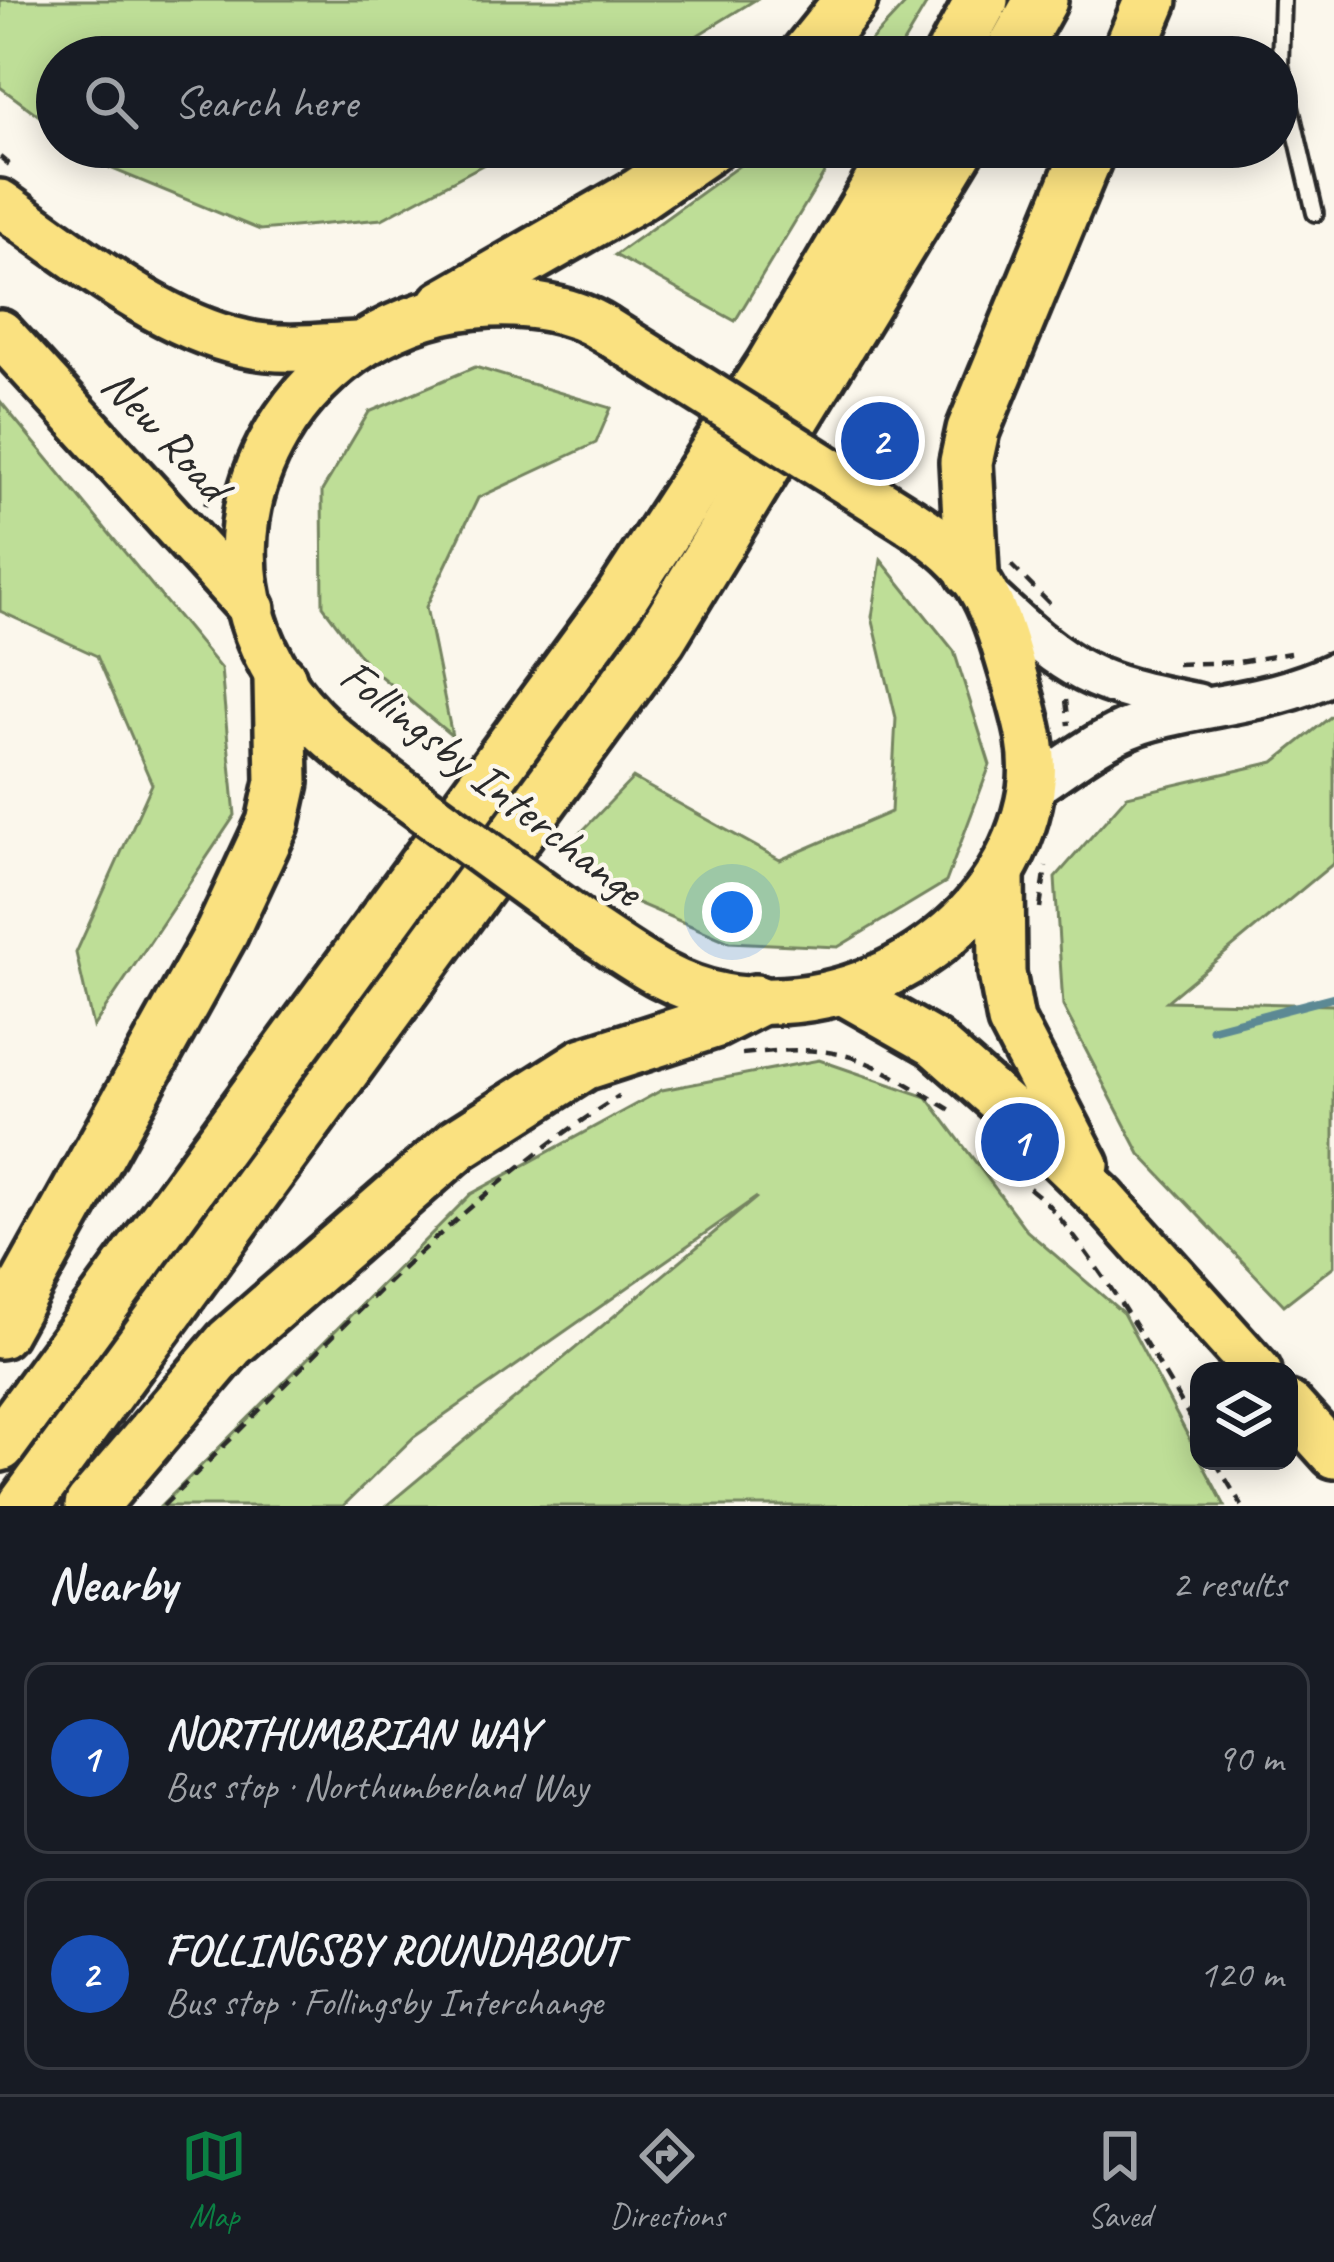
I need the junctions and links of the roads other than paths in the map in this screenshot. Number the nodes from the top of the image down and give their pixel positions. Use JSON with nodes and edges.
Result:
{"nodes":[{"id":1,"x":851,"y":0,"type":"edge"},
{"id":2,"x":982,"y":0,"type":"edge"},
{"id":3,"x":1041,"y":0,"type":"edge"},
{"id":4,"x":1151,"y":0,"type":"edge"},
{"id":5,"x":1282,"y":0,"type":"edge"},
{"id":6,"x":822,"y":36,"type":"edge"},
{"id":7,"x":962,"y":36,"type":"edge"},
{"id":8,"x":1021,"y":36,"type":"edge"},
{"id":9,"x":1136,"y":36,"type":"edge"},
{"id":10,"x":1281,"y":36,"type":"edge"},
{"id":11,"x":1298,"y":141,"type":"edge"},
{"id":12,"x":678,"y":168,"type":"edge"},
{"id":13,"x":889,"y":168,"type":"edge"},
{"id":14,"x":946,"y":168,"type":"edge"},
{"id":15,"x":1081,"y":168,"type":"edge"},
{"id":16,"x":8,"y":186,"type":"edge"},
{"id":17,"x":1315,"y":213,"type":"dead end"},
{"id":18,"x":444,"y":306,"type":"junction"},
{"id":19,"x":0,"y":333,"type":"edge"},
{"id":20,"x":356,"y":345,"type":"junction"},
{"id":21,"x":978,"y":569,"type":"junction"},
{"id":22,"x":252,"y":609,"type":"junction"},
{"id":23,"x":1334,"y":673,"type":"edge"},
{"id":24,"x":280,"y":679,"type":"junction"},
{"id":25,"x":1214,"y":707,"type":"junction"},
{"id":26,"x":1031,"y":789,"type":"junction"},
{"id":27,"x":1001,"y":873,"type":"junction"},
{"id":28,"x":844,"y":992,"type":"junction"},
{"id":29,"x":755,"y":1001,"type":"junction"},
{"id":30,"x":1104,"y":1199,"type":"junction"},
{"id":31,"x":0,"y":1333,"type":"edge"},
{"id":32,"x":1250,"y":1362,"type":"edge"},
{"id":33,"x":1298,"y":1415,"type":"edge"},
{"id":34,"x":0,"y":1445,"type":"edge"},
{"id":35,"x":1334,"y":1456,"type":"edge"},
{"id":36,"x":24,"y":1506,"type":"edge"},
{"id":37,"x":91,"y":1506,"type":"edge"}],
"edges":[{"from":1,"to":6,"type":"highway"},
{"from":2,"to":7,"type":"highway"},
{"from":3,"to":8,"type":"highway"},
{"from":4,"to":9,"type":"highway"},
{"from":5,"to":10,"type":"lane"},
{"from":11,"to":17,"type":"lane"},
{"from":12,"to":18,"type":"highway"},
{"from":13,"to":34,"type":"highway"},
{"from":14,"to":36,"type":"highway"},
{"from":15,"to":21,"type":"highway"},
{"from":16,"to":20,"type":"main road","name":"New Road"},
{"from":18,"to":20,"type":"main road","name":"Follingsby Interchange"},
{"from":18,"to":21,"type":"main road","name":"Follingsby Interchange","bridge":true},
{"from":19,"to":22,"type":"main road","name":"New Road"},
{"from":20,"to":22,"type":"main road","name":"Follingsby Interchange"},
{"from":21,"to":25,"type":"street"},
{"from":21,"to":26,"type":"main road","name":"Follingsby Interchange"},
{"from":22,"to":24,"type":"main road","name":"Follingsby Interchange"},
{"from":23,"to":25,"type":"street"},
{"from":24,"to":29,"type":"main road","name":"Follingsby Interchange","bridge":true},
{"from":24,"to":31,"type":"highway"},
{"from":25,"to":26,"type":"street"},
{"from":26,"to":27,"type":"main road","name":"Follingsby Interchange"},
{"from":27,"to":28,"type":"main road","name":"Follingsby Interchange"},
{"from":27,"to":30,"type":"main road"},
{"from":28,"to":29,"type":"main road","name":"Follingsby Interchange"},
{"from":28,"to":30,"type":"main road"},
{"from":29,"to":37,"type":"highway"},
{"from":30,"to":32,"type":"main road"},
{"from":33,"to":35,"type":"main road"}]}
